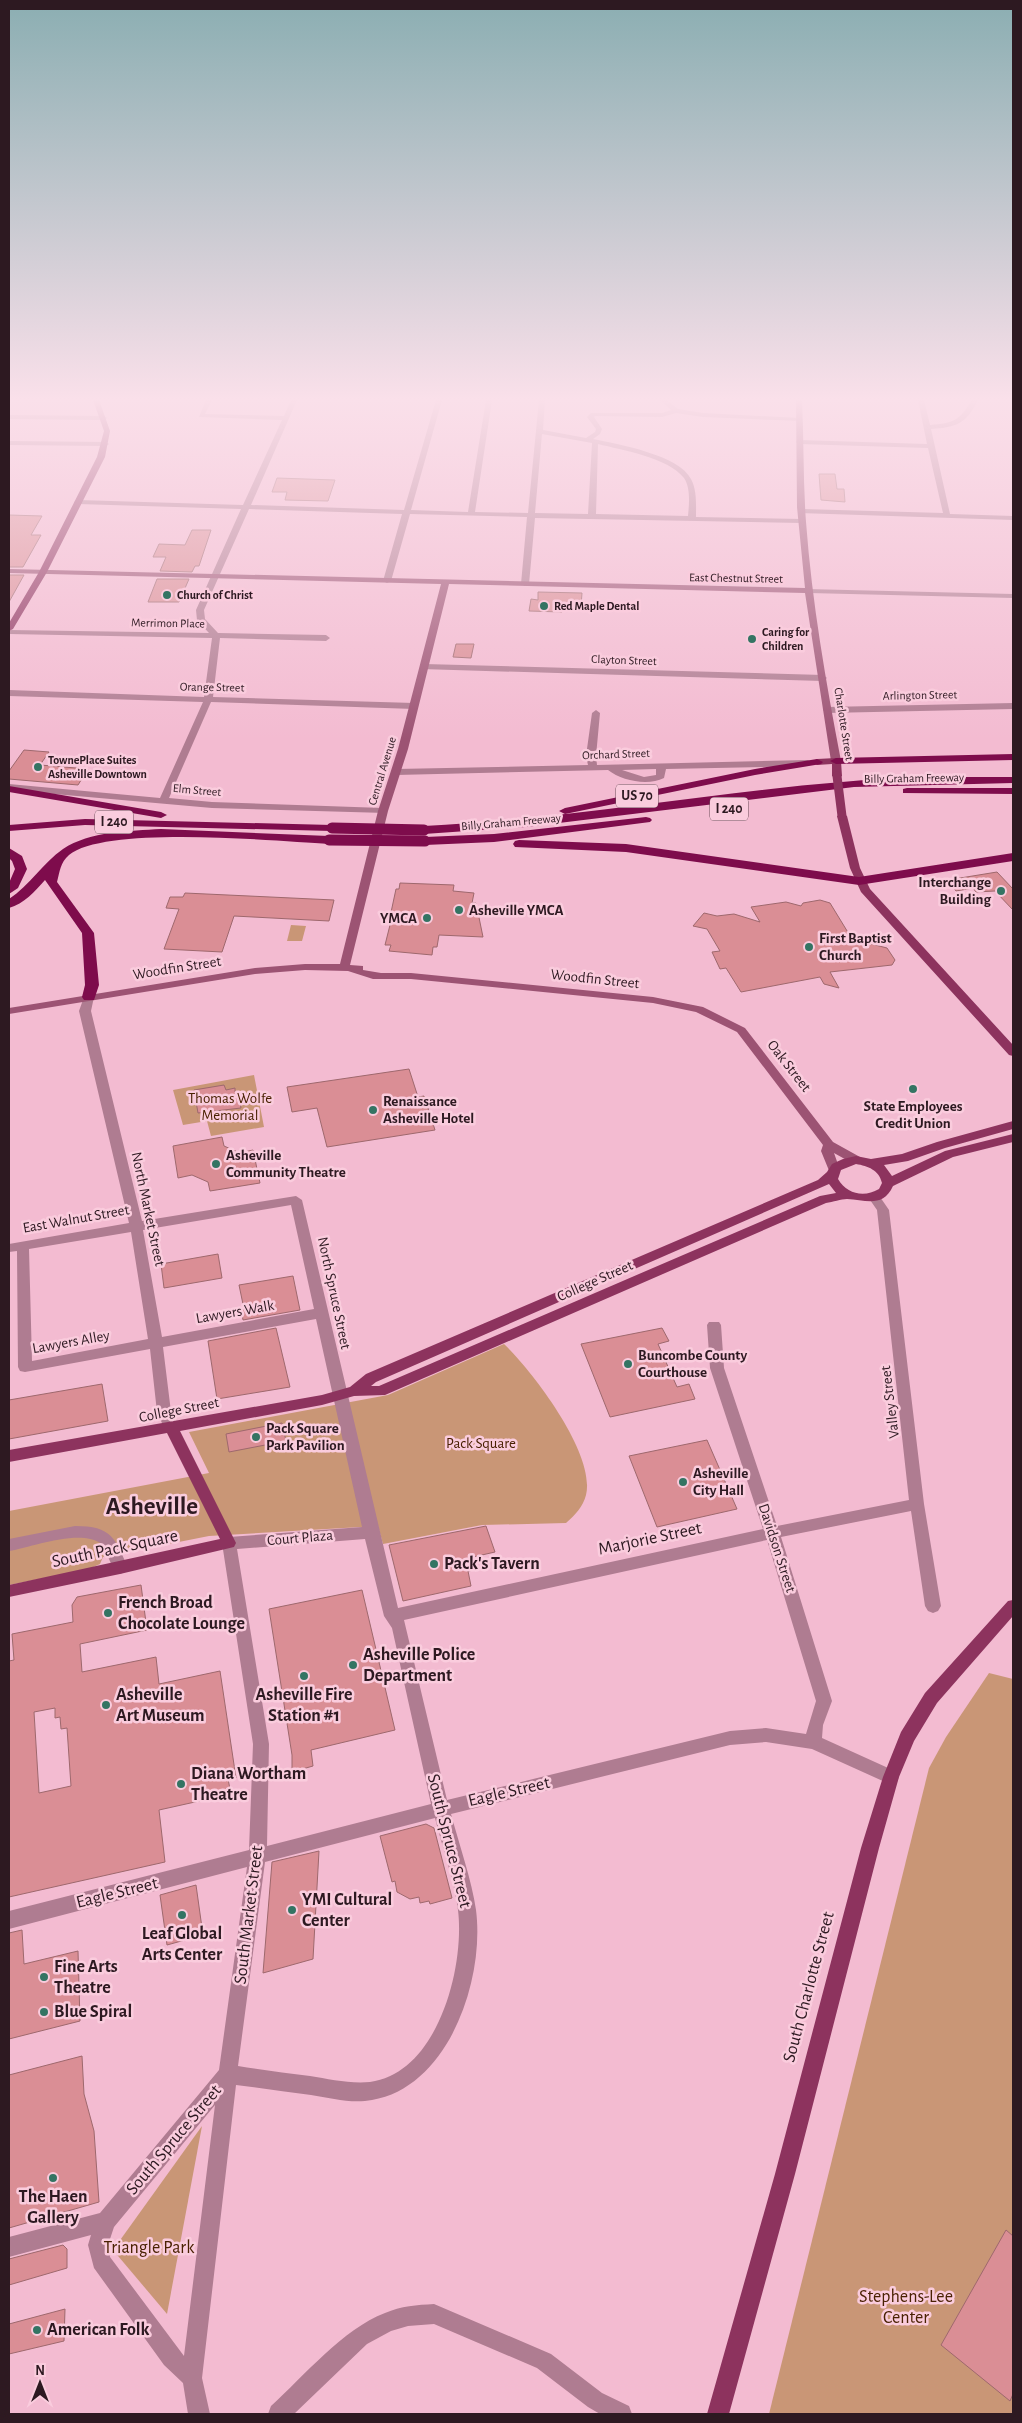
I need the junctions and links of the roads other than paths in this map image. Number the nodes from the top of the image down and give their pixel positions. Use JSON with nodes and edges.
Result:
{"nodes":[{"id":1,"x":72,"y":513,"type":"edge"},
{"id":2,"x":244,"y":513,"type":"edge"},
{"id":3,"x":407,"y":513,"type":"edge"},
{"id":4,"x":441,"y":513,"type":"edge"},
{"id":5,"x":592,"y":513,"type":"edge"},
{"id":6,"x":692,"y":513,"type":"edge"},
{"id":7,"x":802,"y":513,"type":"edge"},
{"id":8,"x":891,"y":513,"type":"edge"},
{"id":9,"x":471,"y":514,"type":"joint"},
{"id":10,"x":947,"y":515,"type":"joint"},
{"id":11,"x":531,"y":516,"type":"junction"},
{"id":12,"x":592,"y":517,"type":"junction"},
{"id":13,"x":1013,"y":518,"type":"edge"},
{"id":14,"x":692,"y":519,"type":"junction"},
{"id":15,"x":802,"y":521,"type":"junction"},
{"id":16,"x":9,"y":570,"type":"edge"},
{"id":17,"x":43,"y":572,"type":"junction"},
{"id":18,"x":214,"y":576,"type":"junction"},
{"id":19,"x":387,"y":581,"type":"junction"},
{"id":20,"x":446,"y":582,"type":"junction"},
{"id":21,"x":524,"y":584,"type":"junction"},
{"id":22,"x":808,"y":591,"type":"junction"},
{"id":23,"x":1013,"y":596,"type":"edge"},
{"id":24,"x":9,"y":631,"type":"edge"},
{"id":25,"x":216,"y":636,"type":"junction"},
{"id":26,"x":326,"y":638,"type":"dead end"},
{"id":27,"x":424,"y":667,"type":"junction"},
{"id":28,"x":823,"y":678,"type":"junction"},
{"id":29,"x":9,"y":693,"type":"edge"},
{"id":30,"x":208,"y":700,"type":"junction"},
{"id":31,"x":414,"y":706,"type":"junction"},
{"id":32,"x":1013,"y":706,"type":"edge"},
{"id":33,"x":827,"y":710,"type":"junction"},
{"id":34,"x":596,"y":713,"type":"dead end"},
{"id":35,"x":1013,"y":758,"type":"edge"},
{"id":36,"x":836,"y":761,"type":"junction"},
{"id":37,"x":817,"y":762,"type":"junction"},
{"id":38,"x":661,"y":765,"type":"junction"},
{"id":39,"x":593,"y":768,"type":"junction"},
{"id":40,"x":608,"y":768,"type":"junction"},
{"id":41,"x":396,"y":772,"type":"junction"},
{"id":42,"x":1013,"y":780,"type":"edge"},
{"id":43,"x":9,"y":788,"type":"edge"},
{"id":44,"x":1013,"y":791,"type":"edge"},
{"id":45,"x":164,"y":799,"type":"junction"},
{"id":46,"x":383,"y":811,"type":"junction"},
{"id":47,"x":219,"y":824,"type":"junction"},
{"id":48,"x":9,"y":828,"type":"edge"},
{"id":49,"x":458,"y":829,"type":"junction"},
{"id":50,"x":162,"y":833,"type":"junction"},
{"id":51,"x":330,"y":834,"type":"junction"},
{"id":52,"x":425,"y":836,"type":"junction"},
{"id":53,"x":9,"y":837,"type":"edge"},
{"id":54,"x":446,"y":841,"type":"junction"},
{"id":55,"x":9,"y":852,"type":"edge"},
{"id":56,"x":1013,"y":857,"type":"edge"},
{"id":57,"x":55,"y":863,"type":"junction"},
{"id":58,"x":859,"y":881,"type":"junction"},
{"id":59,"x":9,"y":890,"type":"edge"},
{"id":60,"x":9,"y":904,"type":"edge"},
{"id":61,"x":348,"y":969,"type":"junction"},
{"id":62,"x":89,"y":997,"type":"junction"},
{"id":63,"x":9,"y":1011,"type":"edge"},
{"id":64,"x":714,"y":1016,"type":"joint"},
{"id":65,"x":1013,"y":1052,"type":"edge"},
{"id":66,"x":1013,"y":1125,"type":"edge"},
{"id":67,"x":1013,"y":1138,"type":"edge"},
{"id":68,"x":830,"y":1145,"type":"junction"},
{"id":69,"x":856,"y":1160,"type":"junction"},
{"id":70,"x":872,"y":1163,"type":"junction"},
{"id":71,"x":833,"y":1172,"type":"junction"},
{"id":72,"x":888,"y":1183,"type":"junction"},
{"id":73,"x":848,"y":1195,"type":"junction"},
{"id":74,"x":874,"y":1197,"type":"junction"},
{"id":75,"x":296,"y":1200,"type":"joint"},
{"id":76,"x":136,"y":1225,"type":"junction"},
{"id":77,"x":712,"y":1232,"type":"junction"},
{"id":78,"x":730,"y":1240,"type":"junction"},
{"id":79,"x":23,"y":1246,"type":"junction"},
{"id":80,"x":9,"y":1248,"type":"edge"},
{"id":81,"x":321,"y":1313,"type":"junction"},
{"id":82,"x":501,"y":1323,"type":"junction"},
{"id":83,"x":714,"y":1325,"type":"dead end"},
{"id":84,"x":510,"y":1335,"type":"junction"},
{"id":85,"x":154,"y":1343,"type":"junction"},
{"id":86,"x":347,"y":1392,"type":"junction"},
{"id":87,"x":171,"y":1428,"type":"junction"},
{"id":88,"x":9,"y":1456,"type":"edge"},
{"id":89,"x":917,"y":1504,"type":"junction"},
{"id":90,"x":371,"y":1532,"type":"junction"},
{"id":91,"x":772,"y":1532,"type":"junction"},
{"id":92,"x":229,"y":1543,"type":"junction"},
{"id":93,"x":9,"y":1545,"type":"edge"},
{"id":94,"x":120,"y":1568,"type":"junction"},
{"id":95,"x":9,"y":1590,"type":"edge"},
{"id":96,"x":933,"y":1606,"type":"dead end"},
{"id":97,"x":1013,"y":1606,"type":"edge"},
{"id":98,"x":392,"y":1616,"type":"junction"},
{"id":99,"x":813,"y":1742,"type":"junction"},
{"id":100,"x":891,"y":1777,"type":"junction"},
{"id":101,"x":440,"y":1808,"type":"junction"},
{"id":102,"x":258,"y":1855,"type":"junction"},
{"id":103,"x":9,"y":1920,"type":"edge"},
{"id":104,"x":228,"y":2074,"type":"junction"},
{"id":105,"x":106,"y":2221,"type":"junction"},
{"id":106,"x":9,"y":2247,"type":"edge"},
{"id":107,"x":192,"y":2378,"type":"junction"},
{"id":108,"x":199,"y":2414,"type":"edge"},
{"id":109,"x":279,"y":2414,"type":"edge"},
{"id":110,"x":621,"y":2414,"type":"edge"},
{"id":111,"x":718,"y":2414,"type":"edge"}],
"edges":[{"from":1,"to":17,"type":"main road"},
{"from":2,"to":18,"type":"street"},
{"from":3,"to":19,"type":"street"},
{"from":4,"to":9,"type":"street"},
{"from":5,"to":12,"type":"street"},
{"from":6,"to":14,"type":"street"},
{"from":7,"to":15,"type":"street","name":"Charlotte Street"},
{"from":8,"to":10,"type":"street"},
{"from":9,"to":11,"type":"street"},
{"from":10,"to":13,"type":"street"},
{"from":11,"to":12,"type":"street"},
{"from":11,"to":21,"type":"street"},
{"from":12,"to":14,"type":"street"},
{"from":14,"to":15,"type":"street"},
{"from":15,"to":22,"type":"street","name":"Charlotte Street"},
{"from":16,"to":17,"type":"street","name":"East Chestnut Street"},
{"from":17,"to":18,"type":"street","name":"East Chestnut Street"},
{"from":17,"to":24,"type":"main road"},
{"from":18,"to":19,"type":"street","name":"East Chestnut Street"},
{"from":18,"to":25,"type":"street"},
{"from":19,"to":20,"type":"street","name":"East Chestnut Street"},
{"from":20,"to":21,"type":"street","name":"East Chestnut Street"},
{"from":20,"to":27,"type":"street","name":"Central Avenue"},
{"from":21,"to":22,"type":"street","name":"East Chestnut Street"},
{"from":22,"to":23,"type":"street","name":"East Chestnut Street"},
{"from":22,"to":28,"type":"street","name":"Charlotte Street"},
{"from":24,"to":25,"type":"street","name":"Merrimon Place"},
{"from":25,"to":26,"type":"street","name":"Merrimon Place"},
{"from":25,"to":30,"type":"street"},
{"from":27,"to":28,"type":"street","name":"Clayton Street"},
{"from":27,"to":31,"type":"street","name":"Central Avenue"},
{"from":28,"to":33,"type":"street","name":"Charlotte Street"},
{"from":29,"to":30,"type":"street","name":"Orange Street"},
{"from":30,"to":31,"type":"street","name":"Orange Street"},
{"from":30,"to":45,"type":"street"},
{"from":31,"to":41,"type":"street","name":"Central Avenue"},
{"from":32,"to":33,"type":"street","name":"Arlington Street"},
{"from":33,"to":36,"type":"street","name":"Charlotte Street"},
{"from":34,"to":39,"type":"street"},
{"from":35,"to":36,"type":"highway"},
{"from":36,"to":37,"type":"main road","name":"Orchard Street","number":"US 70"},
{"from":36,"to":58,"type":"main road","name":"Charlotte Street","bridge":true},
{"from":37,"to":38,"type":"street","name":"Orchard Street"},
{"from":37,"to":49,"type":"highway","number":"US 70"},
{"from":38,"to":40,"type":"street","name":"Orchard Street"},
{"from":38,"to":40,"type":"street"},
{"from":39,"to":40,"type":"street","name":"Orchard Street"},
{"from":39,"to":41,"type":"street","name":"Orchard Street"},
{"from":41,"to":46,"type":"street","name":"Central Avenue"},
{"from":42,"to":49,"type":"highway","name":"Billy Graham Freeway","number":"I 240"},
{"from":43,"to":45,"type":"street","name":"Elm Street"},
{"from":43,"to":47,"type":"highway"},
{"from":44,"to":54,"type":"highway","name":"Billy Graham Freeway","number":"I 240"},
{"from":45,"to":46,"type":"street","name":"Elm Street"},
{"from":46,"to":61,"type":"street","name":"Central Avenue"},
{"from":47,"to":48,"type":"highway","name":"Billy Graham Freeway","number":"I 240"},
{"from":47,"to":51,"type":"highway","name":"Billy Graham Freeway","number":"I 240"},
{"from":49,"to":52,"type":"highway","name":"Billy Graham Freeway","number":"I 240"},
{"from":50,"to":51,"type":"highway","name":"Billy Graham Freeway","number":"I 240"},
{"from":50,"to":53,"type":"highway","name":"Billy Graham Freeway","number":"I 240"},
{"from":50,"to":57,"type":"highway"},
{"from":51,"to":52,"type":"highway","name":"Billy Graham Freeway","number":"I 240","bridge":true},
{"from":52,"to":54,"type":"highway","name":"Billy Graham Freeway","number":"I 240"},
{"from":54,"to":58,"type":"highway"},
{"from":55,"to":59,"type":"highway"},
{"from":56,"to":58,"type":"highway"},
{"from":57,"to":60,"type":"highway"},
{"from":57,"to":62,"type":"highway"},
{"from":58,"to":65,"type":"main road","name":"Charlotte Street"},
{"from":61,"to":62,"type":"street","name":"Woodfin Street"},
{"from":61,"to":64,"type":"street","name":"Woodfin Street"},
{"from":62,"to":63,"type":"street","name":"Woodfin Street"},
{"from":62,"to":76,"type":"street","name":"North Market Street"},
{"from":64,"to":68,"type":"street","name":"Oak Street"},
{"from":66,"to":70,"type":"main road"},
{"from":67,"to":72,"type":"main road"},
{"from":68,"to":69,"type":"street","name":"Oak Street"},
{"from":68,"to":71,"type":"street","name":"Oak Street"},
{"from":69,"to":70,"type":"main road"},
{"from":69,"to":71,"type":"main road"},
{"from":70,"to":72,"type":"main road"},
{"from":71,"to":73,"type":"main road"},
{"from":71,"to":77,"type":"main road","name":"College Street"},
{"from":72,"to":74,"type":"main road"},
{"from":73,"to":74,"type":"main road"},
{"from":73,"to":78,"type":"main road","name":"College Street"},
{"from":74,"to":89,"type":"street","name":"Valley Street"},
{"from":75,"to":76,"type":"street","name":"East Walnut Street"},
{"from":75,"to":81,"type":"street","name":"North Spruce Street"},
{"from":76,"to":79,"type":"street","name":"East Walnut Street"},
{"from":76,"to":85,"type":"street","name":"North Market Street"},
{"from":77,"to":78,"type":"main road"},
{"from":77,"to":82,"type":"main road","name":"College Street"},
{"from":78,"to":84,"type":"main road","name":"College Street"},
{"from":79,"to":80,"type":"street","name":"East Walnut Street"},
{"from":79,"to":85,"type":"street","name":"Lawyers Alley"},
{"from":81,"to":85,"type":"street","name":"Lawyers Walk"},
{"from":81,"to":86,"type":"street","name":"North Spruce Street"},
{"from":82,"to":84,"type":"main road"},
{"from":82,"to":86,"type":"main road","name":"College Street"},
{"from":83,"to":91,"type":"street","name":"Davidson Street"},
{"from":84,"to":86,"type":"main road","name":"College Street"},
{"from":85,"to":87,"type":"street","name":"North Market Street"},
{"from":86,"to":87,"type":"main road","name":"College Street"},
{"from":86,"to":90,"type":"street","name":"South Spruce Street"},
{"from":87,"to":88,"type":"main road","name":"College Street"},
{"from":87,"to":92,"type":"main road","name":"South Market Street"},
{"from":89,"to":91,"type":"street","name":"Marjorie Street"},
{"from":89,"to":96,"type":"street","name":"Valley Street"},
{"from":90,"to":92,"type":"street","name":"Court Plaza"},
{"from":90,"to":98,"type":"street","name":"South Spruce Street"},
{"from":91,"to":98,"type":"street","name":"Marjorie Street"},
{"from":91,"to":99,"type":"street","name":"Davidson Street"},
{"from":92,"to":94,"type":"main road","name":"South Pack Square"},
{"from":92,"to":102,"type":"street","name":"South Market Street"},
{"from":93,"to":94,"type":"street"},
{"from":94,"to":95,"type":"main road","name":"South Pack Square"},
{"from":97,"to":100,"type":"main road","name":"South Charlotte Street"},
{"from":98,"to":101,"type":"street","name":"South Spruce Street"},
{"from":99,"to":100,"type":"street","name":"Eagle Street"},
{"from":99,"to":101,"type":"street","name":"Eagle Street"},
{"from":100,"to":111,"type":"main road","name":"South Charlotte Street"},
{"from":101,"to":102,"type":"street","name":"Eagle Street"},
{"from":101,"to":104,"type":"street","name":"South Spruce Street"},
{"from":102,"to":103,"type":"street","name":"Eagle Street"},
{"from":102,"to":104,"type":"street","name":"South Market Street"},
{"from":104,"to":105,"type":"street","name":"South Spruce Street"},
{"from":104,"to":107,"type":"street","name":"South Market Street"},
{"from":105,"to":106,"type":"street"},
{"from":105,"to":107,"type":"street"},
{"from":107,"to":108,"type":"street","name":"South Market Street"},
{"from":109,"to":110,"type":"street"}]}
